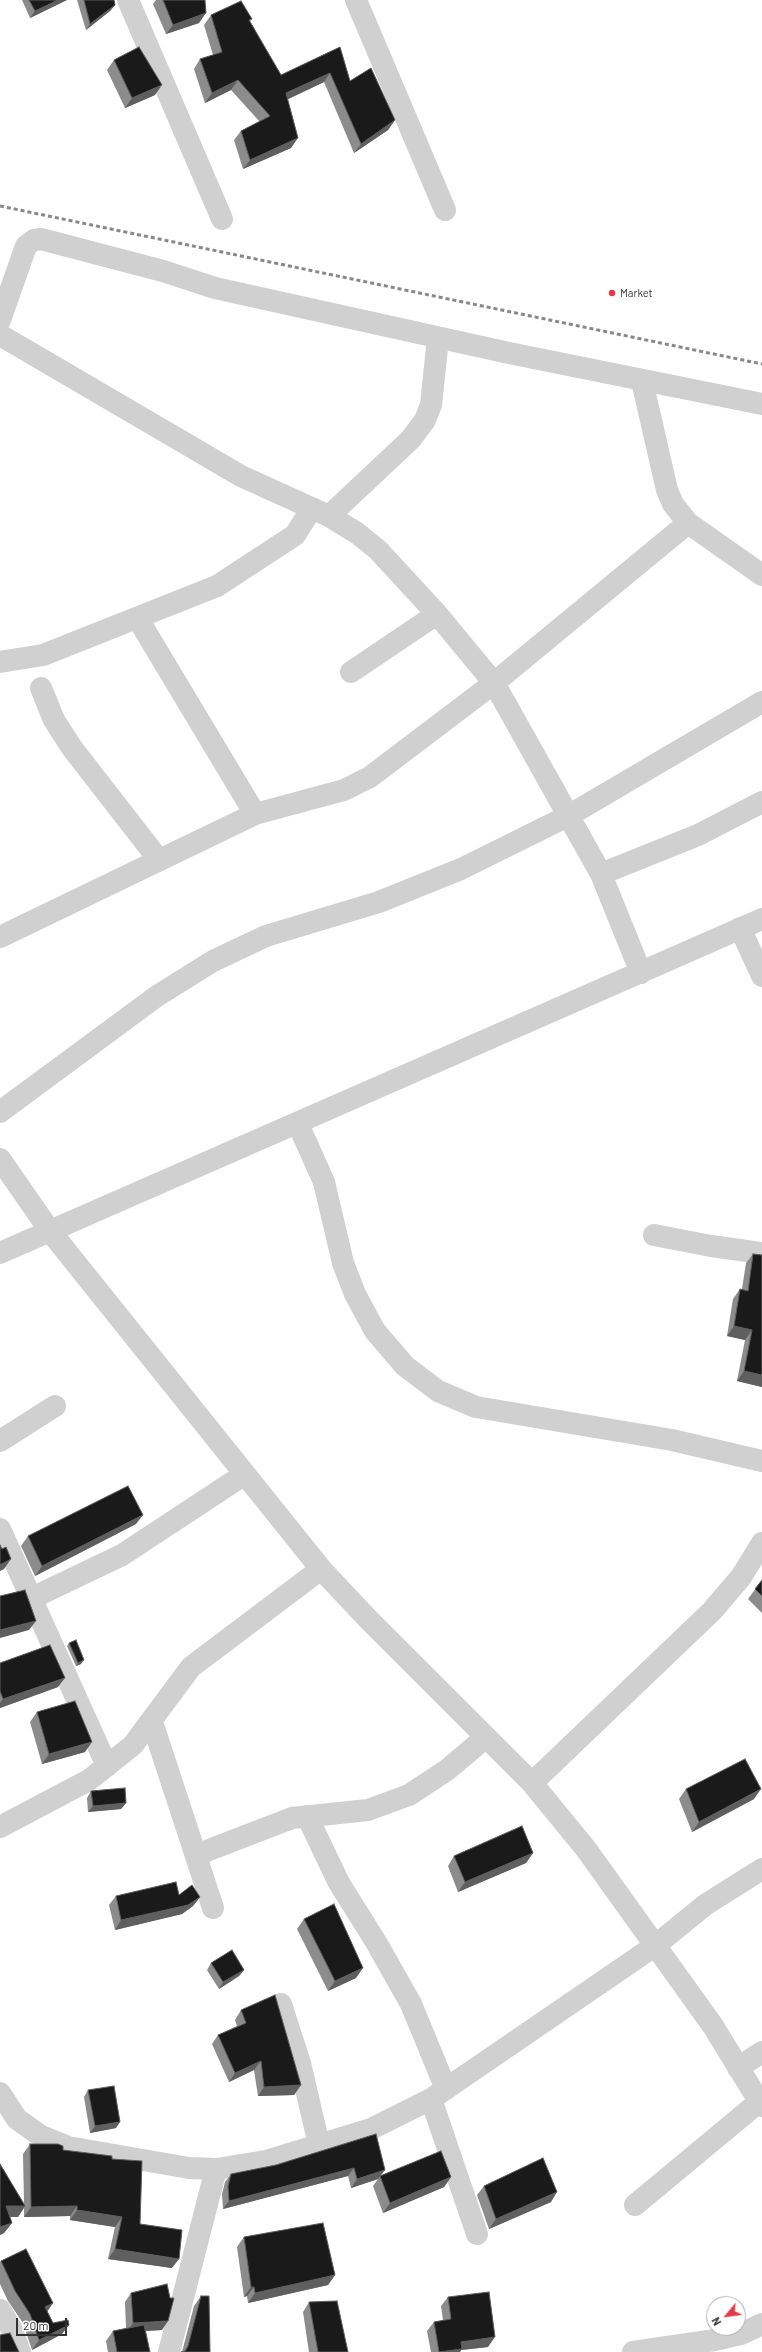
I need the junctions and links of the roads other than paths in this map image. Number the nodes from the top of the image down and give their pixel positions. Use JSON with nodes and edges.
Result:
{"nodes":[{"id":1,"x":128,"y":0,"type":"edge"},
{"id":2,"x":356,"y":0,"type":"edge"},
{"id":3,"x":445,"y":210,"type":"dead end"},
{"id":4,"x":222,"y":219,"type":"dead end"},
{"id":5,"x":0,"y":320,"type":"edge"},
{"id":6,"x":0,"y":335,"type":"edge"},
{"id":7,"x":438,"y":338,"type":"junction"},
{"id":8,"x":642,"y":381,"type":"junction"},
{"id":9,"x":762,"y":404,"type":"edge"},
{"id":10,"x":320,"y":512,"type":"junction"},
{"id":11,"x":688,"y":523,"type":"junction"},
{"id":12,"x":762,"y":575,"type":"edge"},
{"id":13,"x":437,"y":614,"type":"junction"},
{"id":14,"x":138,"y":619,"type":"junction"},
{"id":15,"x":0,"y":662,"type":"edge"},
{"id":16,"x":350,"y":672,"type":"dead end"},
{"id":17,"x":494,"y":683,"type":"junction"},
{"id":18,"x":41,"y":688,"type":"dead end"},
{"id":19,"x":762,"y":702,"type":"edge"},
{"id":20,"x":762,"y":802,"type":"edge"},
{"id":21,"x":255,"y":814,"type":"junction"},
{"id":22,"x":568,"y":816,"type":"junction"},
{"id":23,"x":159,"y":860,"type":"junction"},
{"id":24,"x":601,"y":874,"type":"junction"},
{"id":25,"x":762,"y":919,"type":"edge"},
{"id":26,"x":740,"y":928,"type":"junction"},
{"id":27,"x":0,"y":937,"type":"edge"},
{"id":28,"x":641,"y":973,"type":"junction"},
{"id":29,"x":762,"y":976,"type":"edge"},
{"id":30,"x":0,"y":1112,"type":"edge"},
{"id":31,"x":298,"y":1124,"type":"junction"},
{"id":32,"x":0,"y":1159,"type":"edge"},
{"id":33,"x":50,"y":1231,"type":"junction"},
{"id":34,"x":654,"y":1234,"type":"dead end"},
{"id":35,"x":0,"y":1253,"type":"edge"},
{"id":36,"x":762,"y":1253,"type":"edge"},
{"id":37,"x":55,"y":1406,"type":"dead end"},
{"id":38,"x":0,"y":1441,"type":"edge"},
{"id":39,"x":762,"y":1461,"type":"edge"},
{"id":40,"x":245,"y":1474,"type":"junction"},
{"id":41,"x":0,"y":1530,"type":"edge"},
{"id":42,"x":762,"y":1543,"type":"edge"},
{"id":43,"x":321,"y":1569,"type":"junction"},
{"id":44,"x":32,"y":1598,"type":"junction"},
{"id":45,"x":152,"y":1722,"type":"junction"},
{"id":46,"x":486,"y":1737,"type":"junction"},
{"id":47,"x":107,"y":1766,"type":"junction"},
{"id":48,"x":532,"y":1783,"type":"junction"},
{"id":49,"x":307,"y":1816,"type":"junction"},
{"id":50,"x":0,"y":1827,"type":"edge"},
{"id":51,"x":196,"y":1855,"type":"junction"},
{"id":52,"x":762,"y":1869,"type":"edge"},
{"id":53,"x":213,"y":1908,"type":"dead end"},
{"id":54,"x":656,"y":1945,"type":"junction"},
{"id":55,"x":281,"y":2004,"type":"dead end"},
{"id":56,"x":762,"y":2052,"type":"edge"},
{"id":57,"x":738,"y":2068,"type":"junction"},
{"id":58,"x":0,"y":2093,"type":"edge"},
{"id":59,"x":439,"y":2094,"type":"junction"},
{"id":60,"x":760,"y":2104,"type":"edge"},
{"id":61,"x":320,"y":2145,"type":"junction"},
{"id":62,"x":216,"y":2169,"type":"junction"},
{"id":63,"x":635,"y":2205,"type":"dead end"},
{"id":64,"x":477,"y":2234,"type":"dead end"},
{"id":65,"x":0,"y":2310,"type":"edge"},
{"id":66,"x":762,"y":2324,"type":"edge"},
{"id":67,"x":736,"y":2343,"type":"edge"},
{"id":68,"x":20,"y":2352,"type":"edge"},
{"id":69,"x":169,"y":2352,"type":"edge"},
{"id":70,"x":633,"y":2352,"type":"edge"}],
"edges":[{"from":1,"to":4,"type":"street"},
{"from":2,"to":3,"type":"street"},
{"from":5,"to":7,"type":"street"},
{"from":6,"to":10,"type":"street"},
{"from":7,"to":8,"type":"street"},
{"from":7,"to":10,"type":"street"},
{"from":8,"to":9,"type":"street"},
{"from":8,"to":11,"type":"street"},
{"from":10,"to":13,"type":"street"},
{"from":10,"to":14,"type":"street"},
{"from":11,"to":12,"type":"street"},
{"from":11,"to":17,"type":"street"},
{"from":13,"to":16,"type":"street"},
{"from":13,"to":17,"type":"street"},
{"from":14,"to":15,"type":"street"},
{"from":14,"to":21,"type":"street"},
{"from":17,"to":21,"type":"street"},
{"from":17,"to":22,"type":"street"},
{"from":18,"to":23,"type":"street"},
{"from":19,"to":22,"type":"street"},
{"from":20,"to":24,"type":"street"},
{"from":21,"to":23,"type":"street"},
{"from":22,"to":24,"type":"street"},
{"from":22,"to":30,"type":"street"},
{"from":23,"to":27,"type":"street"},
{"from":24,"to":28,"type":"street"},
{"from":25,"to":26,"type":"street"},
{"from":26,"to":28,"type":"street"},
{"from":26,"to":29,"type":"street"},
{"from":28,"to":31,"type":"street"},
{"from":31,"to":33,"type":"street"},
{"from":31,"to":39,"type":"street"},
{"from":32,"to":33,"type":"street"},
{"from":33,"to":35,"type":"street"},
{"from":33,"to":40,"type":"street"},
{"from":34,"to":36,"type":"street"},
{"from":37,"to":38,"type":"street"},
{"from":40,"to":43,"type":"street"},
{"from":40,"to":44,"type":"street"},
{"from":41,"to":44,"type":"street"},
{"from":42,"to":48,"type":"street"},
{"from":43,"to":45,"type":"street"},
{"from":43,"to":46,"type":"street"},
{"from":44,"to":47,"type":"street"},
{"from":45,"to":47,"type":"street"},
{"from":45,"to":51,"type":"street"},
{"from":46,"to":48,"type":"street"},
{"from":46,"to":49,"type":"street"},
{"from":47,"to":50,"type":"street"},
{"from":48,"to":54,"type":"street"},
{"from":49,"to":51,"type":"street"},
{"from":49,"to":59,"type":"street"},
{"from":51,"to":53,"type":"street"},
{"from":52,"to":54,"type":"street"},
{"from":54,"to":57,"type":"street"},
{"from":54,"to":59,"type":"street"},
{"from":55,"to":61,"type":"street"},
{"from":56,"to":57,"type":"street"},
{"from":57,"to":60,"type":"street"},
{"from":58,"to":62,"type":"street"},
{"from":59,"to":61,"type":"street"},
{"from":59,"to":64,"type":"street"},
{"from":60,"to":63,"type":"street"},
{"from":61,"to":62,"type":"street"},
{"from":62,"to":69,"type":"street"},
{"from":65,"to":68,"type":"street"},
{"from":66,"to":67,"type":"street"},
{"from":67,"to":70,"type":"street"}]}
